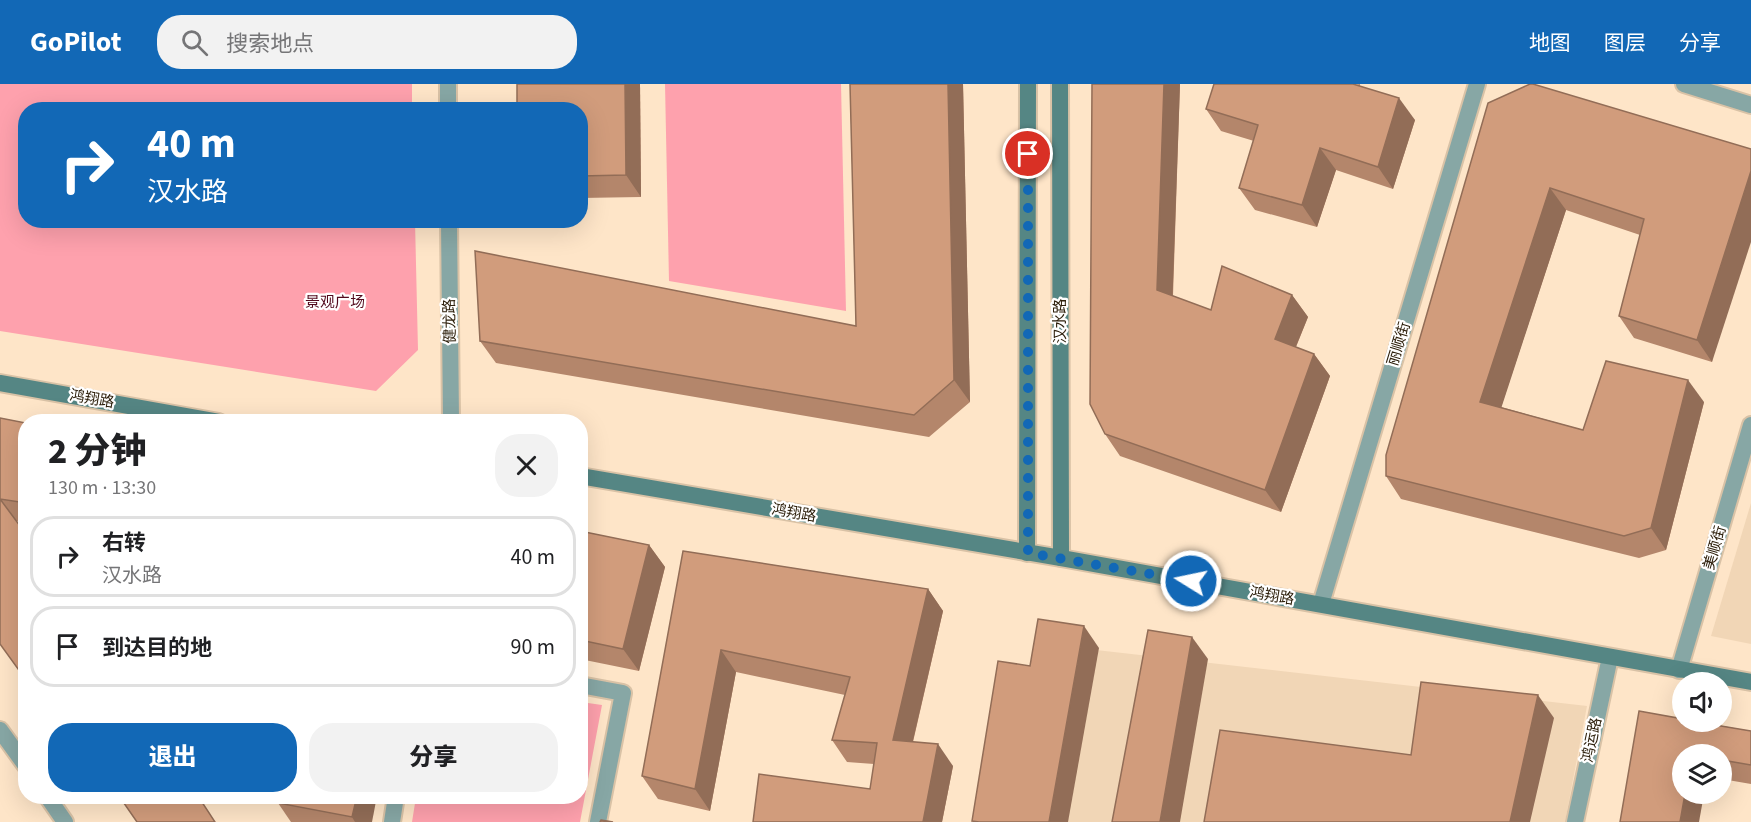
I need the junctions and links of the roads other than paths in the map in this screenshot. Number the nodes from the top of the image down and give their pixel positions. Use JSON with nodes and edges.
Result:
{"nodes":[{"id":1,"x":448,"y":84,"type":"edge"},
{"id":2,"x":1028,"y":84,"type":"edge"},
{"id":3,"x":1060,"y":84,"type":"edge"},
{"id":4,"x":1477,"y":84,"type":"edge"},
{"id":5,"x":1684,"y":84,"type":"edge"},
{"id":6,"x":448,"y":102,"type":"edge"},
{"id":7,"x":1751,"y":105,"type":"edge"},
{"id":8,"x":449,"y":228,"type":"edge"},
{"id":9,"x":0,"y":383,"type":"edge"},
{"id":10,"x":174,"y":414,"type":"edge"},
{"id":11,"x":451,"y":414,"type":"edge"},
{"id":12,"x":1751,"y":425,"type":"edge"},
{"id":13,"x":588,"y":477,"type":"edge"},
{"id":14,"x":1028,"y":553,"type":"junction"},
{"id":15,"x":1061,"y":558,"type":"junction"},
{"id":16,"x":1321,"y":604,"type":"junction"},
{"id":17,"x":1610,"y":657,"type":"junction"},
{"id":18,"x":1679,"y":670,"type":"junction"},
{"id":19,"x":1751,"y":682,"type":"edge"},
{"id":20,"x":588,"y":686,"type":"edge"},
{"id":21,"x":0,"y":732,"type":"edge"},
{"id":22,"x":18,"y":756,"type":"edge"},
{"id":23,"x":53,"y":804,"type":"edge"},
{"id":24,"x":395,"y":804,"type":"edge"},
{"id":25,"x":65,"y":822,"type":"edge"},
{"id":26,"x":392,"y":822,"type":"edge"},
{"id":27,"x":598,"y":822,"type":"edge"},
{"id":28,"x":1575,"y":822,"type":"edge"}],
"edges":[{"from":1,"to":6,"type":"street"},
{"from":2,"to":14,"type":"main road"},
{"from":3,"to":15,"type":"main road","name":"汉水路"},
{"from":4,"to":16,"type":"street","name":"丽顺街"},
{"from":5,"to":7,"type":"street"},
{"from":8,"to":11,"type":"street","name":"健龙路"},
{"from":9,"to":10,"type":"main road","name":"鸿翔路"},
{"from":12,"to":18,"type":"street","name":"美顺街"},
{"from":13,"to":14,"type":"main road","name":"鸿翔路"},
{"from":14,"to":15,"type":"main road","name":"鸿翔路"},
{"from":15,"to":16,"type":"main road","name":"鸿翔路"},
{"from":16,"to":17,"type":"main road","name":"鸿翔路"},
{"from":17,"to":18,"type":"main road","name":"鸿翔路"},
{"from":17,"to":28,"type":"street","name":"鸿运路"},
{"from":18,"to":19,"type":"main road","name":"鸿翔路"},
{"from":20,"to":27,"type":"street"},
{"from":21,"to":22,"type":"street"},
{"from":23,"to":25,"type":"street"},
{"from":24,"to":26,"type":"street"}]}
